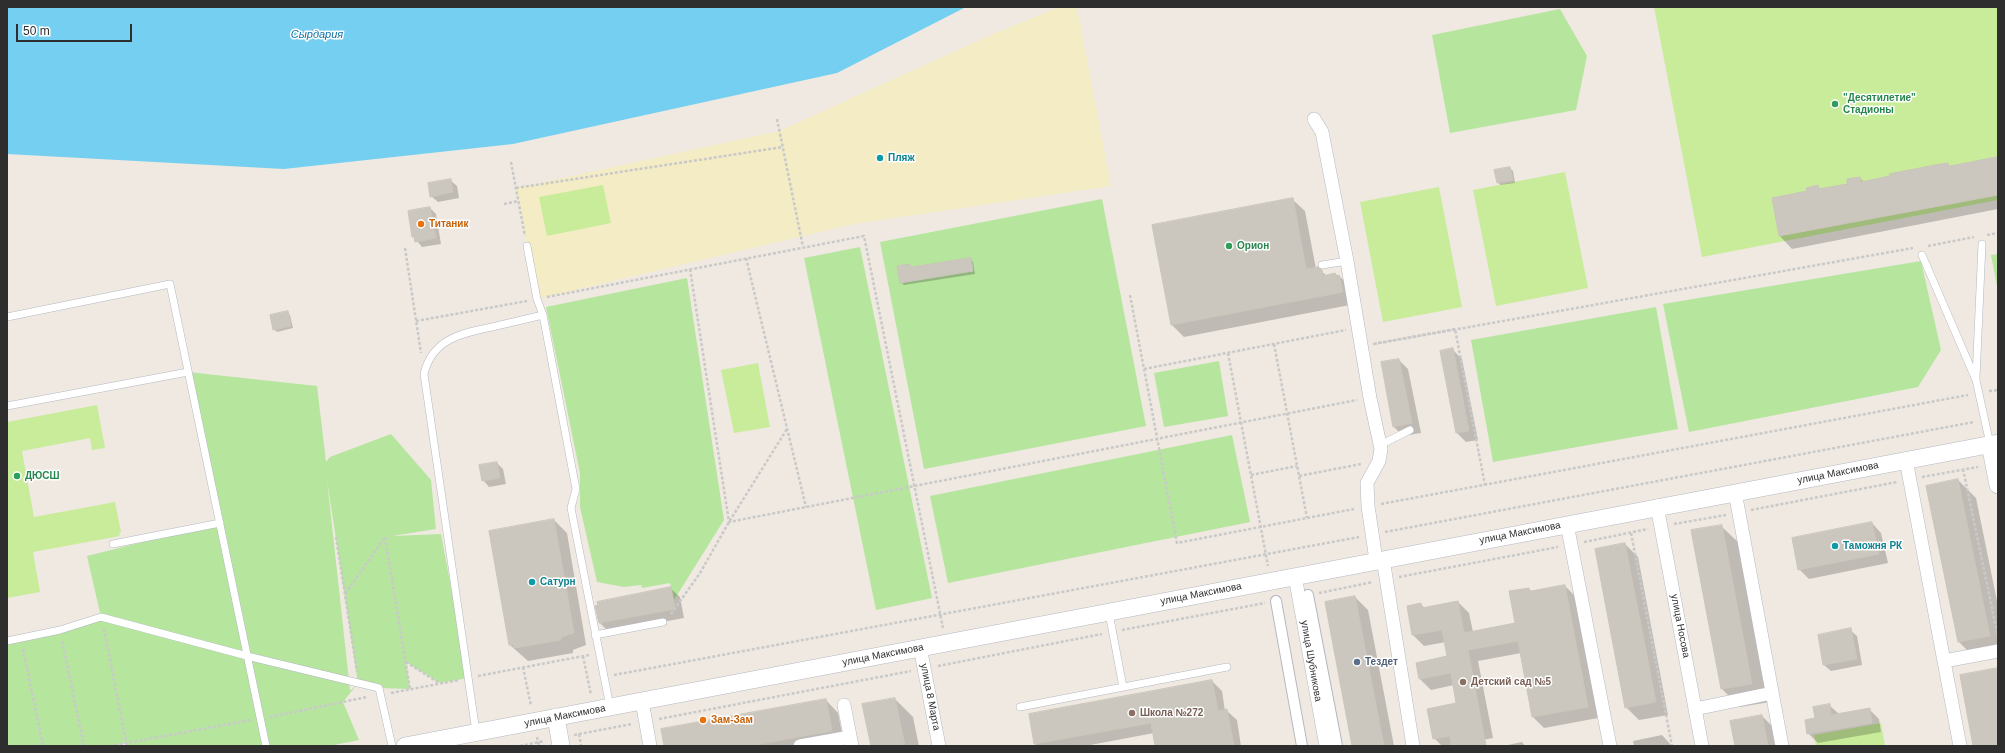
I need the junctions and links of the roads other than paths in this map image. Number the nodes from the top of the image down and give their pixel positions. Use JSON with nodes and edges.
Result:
{"nodes":[{"id":1,"x":1314,"y":119,"type":"dead end"},
{"id":2,"x":1982,"y":244,"type":"dead end"},
{"id":3,"x":527,"y":246,"type":"road end"},
{"id":4,"x":1922,"y":255,"type":"dead end"},
{"id":5,"x":1347,"y":261,"type":"junction"},
{"id":6,"x":1322,"y":265,"type":"dead end"},
{"id":7,"x":543,"y":315,"type":"junction"},
{"id":8,"x":7,"y":317,"type":"edge"},
{"id":9,"x":188,"y":372,"type":"junction"},
{"id":10,"x":1976,"y":380,"type":"junction"},
{"id":11,"x":7,"y":406,"type":"edge"},
{"id":12,"x":1410,"y":430,"type":"dead end"},
{"id":13,"x":1994,"y":443,"type":"edge"},
{"id":14,"x":1380,"y":445,"type":"junction"},
{"id":15,"x":1906,"y":460,"type":"junction"},
{"id":16,"x":1998,"y":485,"type":"edge"},
{"id":17,"x":1735,"y":492,"type":"junction"},
{"id":18,"x":1657,"y":506,"type":"junction"},
{"id":19,"x":220,"y":523,"type":"junction"},
{"id":20,"x":1567,"y":524,"type":"junction"},
{"id":21,"x":113,"y":544,"type":"dead end"},
{"id":22,"x":1379,"y":560,"type":"junction"},
{"id":23,"x":1295,"y":576,"type":"junction"},
{"id":24,"x":1308,"y":595,"type":"road end"},
{"id":25,"x":1276,"y":601,"type":"road end"},
{"id":26,"x":1109,"y":611,"type":"junction"},
{"id":27,"x":663,"y":622,"type":"road end"},
{"id":28,"x":596,"y":635,"type":"junction"},
{"id":29,"x":7,"y":641,"type":"edge"},
{"id":30,"x":920,"y":647,"type":"junction"},
{"id":31,"x":1998,"y":651,"type":"edge"},
{"id":32,"x":247,"y":656,"type":"junction"},
{"id":33,"x":1944,"y":662,"type":"junction"},
{"id":34,"x":1227,"y":667,"type":"dead end"},
{"id":35,"x":1123,"y":687,"type":"junction"},
{"id":36,"x":1772,"y":693,"type":"junction"},
{"id":37,"x":642,"y":701,"type":"junction"},
{"id":38,"x":844,"y":705,"type":"dead end"},
{"id":39,"x":610,"y":707,"type":"junction"},
{"id":40,"x":1020,"y":707,"type":"dead end"},
{"id":41,"x":1695,"y":709,"type":"junction"},
{"id":42,"x":556,"y":718,"type":"junction"},
{"id":43,"x":476,"y":733,"type":"junction"},
{"id":44,"x":851,"y":741,"type":"edge"},
{"id":45,"x":561,"y":742,"type":"edge"},
{"id":46,"x":266,"y":746,"type":"edge"},
{"id":47,"x":392,"y":746,"type":"edge"},
{"id":48,"x":405,"y":746,"type":"edge"},
{"id":49,"x":650,"y":746,"type":"edge"},
{"id":50,"x":800,"y":746,"type":"edge"},
{"id":51,"x":939,"y":746,"type":"edge"},
{"id":52,"x":1302,"y":746,"type":"edge"},
{"id":53,"x":1326,"y":746,"type":"edge"},
{"id":54,"x":1337,"y":746,"type":"edge"},
{"id":55,"x":1414,"y":746,"type":"edge"},
{"id":56,"x":1610,"y":746,"type":"edge"},
{"id":57,"x":1702,"y":746,"type":"edge"},
{"id":58,"x":1782,"y":746,"type":"edge"},
{"id":59,"x":1960,"y":746,"type":"edge"}],
"edges":[{"from":1,"to":5,"type":"street"},
{"from":2,"to":10,"type":"lane"},
{"from":3,"to":7,"type":"lane"},
{"from":4,"to":10,"type":"lane"},
{"from":5,"to":6,"type":"lane"},
{"from":5,"to":14,"type":"street"},
{"from":7,"to":28,"type":"lane"},
{"from":7,"to":43,"type":"lane"},
{"from":8,"to":9,"type":"lane"},
{"from":9,"to":11,"type":"lane"},
{"from":9,"to":19,"type":"lane"},
{"from":10,"to":13,"type":"lane"},
{"from":12,"to":14,"type":"lane"},
{"from":13,"to":15,"type":"street","name":"улица Максимова"},
{"from":13,"to":16,"type":"street"},
{"from":14,"to":22,"type":"street"},
{"from":15,"to":17,"type":"street","name":"улица Максимова"},
{"from":15,"to":33,"type":"street"},
{"from":17,"to":18,"type":"street","name":"улица Максимова"},
{"from":17,"to":36,"type":"street"},
{"from":18,"to":20,"type":"street","name":"улица Максимова"},
{"from":18,"to":41,"type":"street","name":"улица Носова"},
{"from":19,"to":21,"type":"lane"},
{"from":19,"to":32,"type":"lane"},
{"from":20,"to":22,"type":"street","name":"улица Максимова"},
{"from":20,"to":56,"type":"street"},
{"from":22,"to":23,"type":"street","name":"улица Максимова"},
{"from":22,"to":55,"type":"street"},
{"from":23,"to":26,"type":"street","name":"улица Максимова"},
{"from":23,"to":53,"type":"street","name":"улица Шубникова"},
{"from":24,"to":54,"type":"street"},
{"from":25,"to":52,"type":"street"},
{"from":26,"to":30,"type":"street","name":"улица Максимова"},
{"from":26,"to":35,"type":"lane"},
{"from":27,"to":28,"type":"lane"},
{"from":28,"to":39,"type":"lane"},
{"from":29,"to":32,"type":"lane"},
{"from":30,"to":37,"type":"street","name":"улица Максимова"},
{"from":30,"to":51,"type":"street","name":"улица 8 Марта"},
{"from":31,"to":33,"type":"street"},
{"from":32,"to":46,"type":"lane"},
{"from":32,"to":47,"type":"lane"},
{"from":33,"to":59,"type":"street"},
{"from":34,"to":35,"type":"lane"},
{"from":35,"to":40,"type":"lane"},
{"from":36,"to":41,"type":"street"},
{"from":36,"to":58,"type":"street"},
{"from":37,"to":39,"type":"street","name":"улица Максимова"},
{"from":37,"to":49,"type":"street"},
{"from":38,"to":44,"type":"street"},
{"from":39,"to":42,"type":"street","name":"улица Максимова"},
{"from":41,"to":57,"type":"street","name":"улица Носова"},
{"from":42,"to":43,"type":"street","name":"улица Максимова"},
{"from":42,"to":45,"type":"street"},
{"from":43,"to":48,"type":"street","name":"улица Максимова"},
{"from":44,"to":50,"type":"street"}]}
